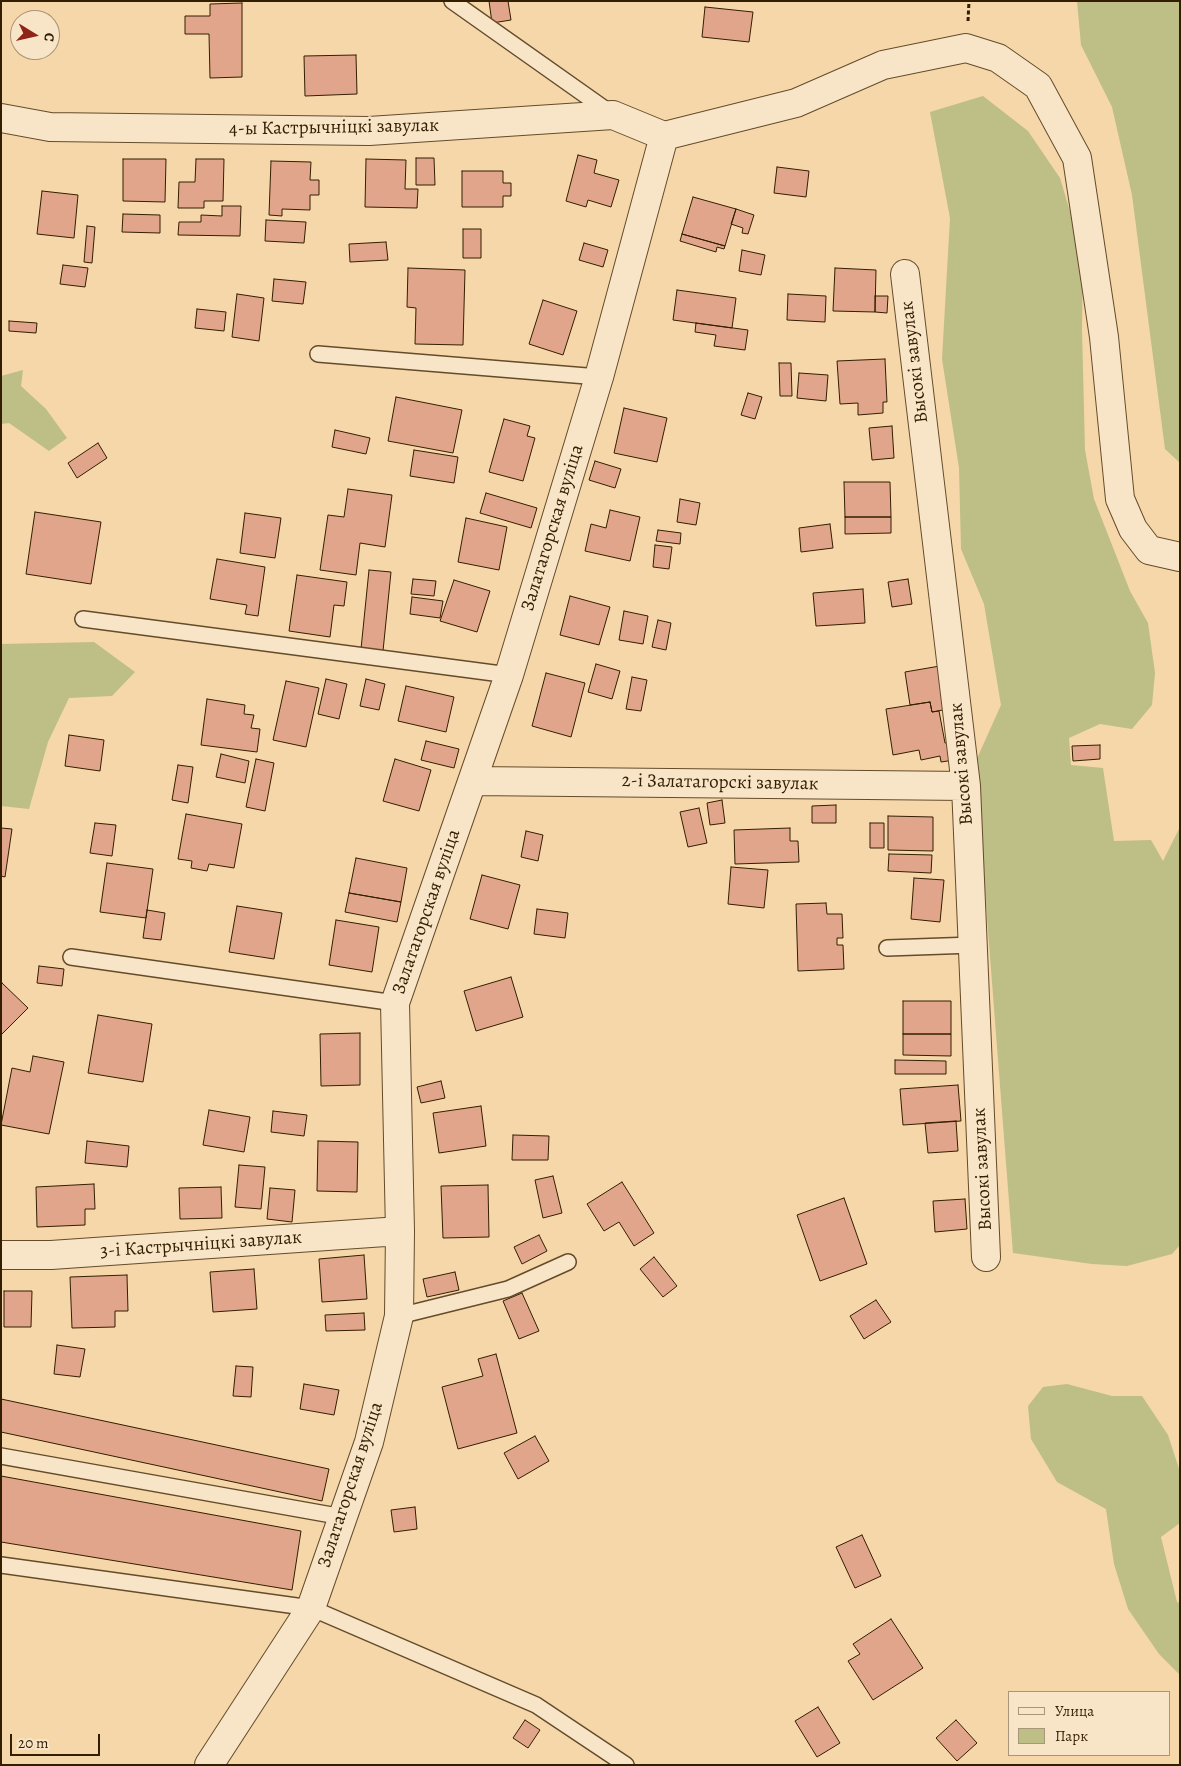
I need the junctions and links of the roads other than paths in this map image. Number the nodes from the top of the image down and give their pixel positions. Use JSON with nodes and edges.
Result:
{"nodes":[{"id":1,"x":452,"y":1,"type":"edge"},
{"id":2,"x":613,"y":115,"type":"junction"},
{"id":3,"x":1,"y":118,"type":"edge"},
{"id":4,"x":664,"y":136,"type":"junction"},
{"id":5,"x":905,"y":274,"type":"dead end"},
{"id":6,"x":318,"y":354,"type":"dead end"},
{"id":7,"x":599,"y":377,"type":"junction"},
{"id":8,"x":1180,"y":557,"type":"edge"},
{"id":9,"x":83,"y":618,"type":"dead end"},
{"id":10,"x":509,"y":675,"type":"junction"},
{"id":11,"x":473,"y":780,"type":"junction"},
{"id":12,"x":966,"y":786,"type":"junction"},
{"id":13,"x":973,"y":945,"type":"junction"},
{"id":14,"x":887,"y":948,"type":"dead end"},
{"id":15,"x":71,"y":956,"type":"dead end"},
{"id":16,"x":395,"y":1003,"type":"junction"},
{"id":17,"x":400,"y":1231,"type":"junction"},
{"id":18,"x":1,"y":1254,"type":"edge"},
{"id":19,"x":986,"y":1257,"type":"dead end"},
{"id":20,"x":568,"y":1262,"type":"dead end"},
{"id":21,"x":398,"y":1316,"type":"junction"},
{"id":22,"x":1,"y":1456,"type":"edge"},
{"id":23,"x":343,"y":1517,"type":"junction"},
{"id":24,"x":1,"y":1565,"type":"edge"},
{"id":25,"x":311,"y":1608,"type":"junction"},
{"id":26,"x":209,"y":1765,"type":"edge"},
{"id":27,"x":626,"y":1765,"type":"edge"}],
"edges":[{"from":1,"to":2,"type":"lane"},
{"from":2,"to":3,"type":"street","name":"4-ы Кастрычніцкі завулак"},
{"from":2,"to":4,"type":"street","name":"4-ы Кастрычніцкі завулак"},
{"from":4,"to":7,"type":"street","name":"Залатагорская вуліца"},
{"from":4,"to":8,"type":"street"},
{"from":5,"to":12,"type":"street","name":"Высокі завулак"},
{"from":6,"to":7,"type":"lane"},
{"from":7,"to":10,"type":"street","name":"Залатагорская вуліца"},
{"from":9,"to":10,"type":"lane"},
{"from":10,"to":11,"type":"street","name":"Залатагорская вуліца"},
{"from":11,"to":12,"type":"street","name":"2-і Залатагорскі завулак"},
{"from":11,"to":16,"type":"street","name":"Залатагорская вуліца"},
{"from":12,"to":13,"type":"street","name":"Высокі завулак"},
{"from":13,"to":14,"type":"lane"},
{"from":13,"to":19,"type":"street","name":"Высокі завулак"},
{"from":15,"to":16,"type":"lane"},
{"from":16,"to":17,"type":"street","name":"Залатагорская вуліца"},
{"from":17,"to":18,"type":"street","name":"3-і Кастрычніцкі завулак"},
{"from":17,"to":21,"type":"street","name":"Залатагорская вуліца"},
{"from":20,"to":21,"type":"lane"},
{"from":21,"to":23,"type":"street","name":"Залатагорская вуліца"},
{"from":22,"to":23,"type":"lane"},
{"from":23,"to":25,"type":"street","name":"Залатагорская вуліца"},
{"from":24,"to":25,"type":"lane"},
{"from":25,"to":26,"type":"street","name":"Залатагорская вуліца"},
{"from":25,"to":27,"type":"lane"}]}
